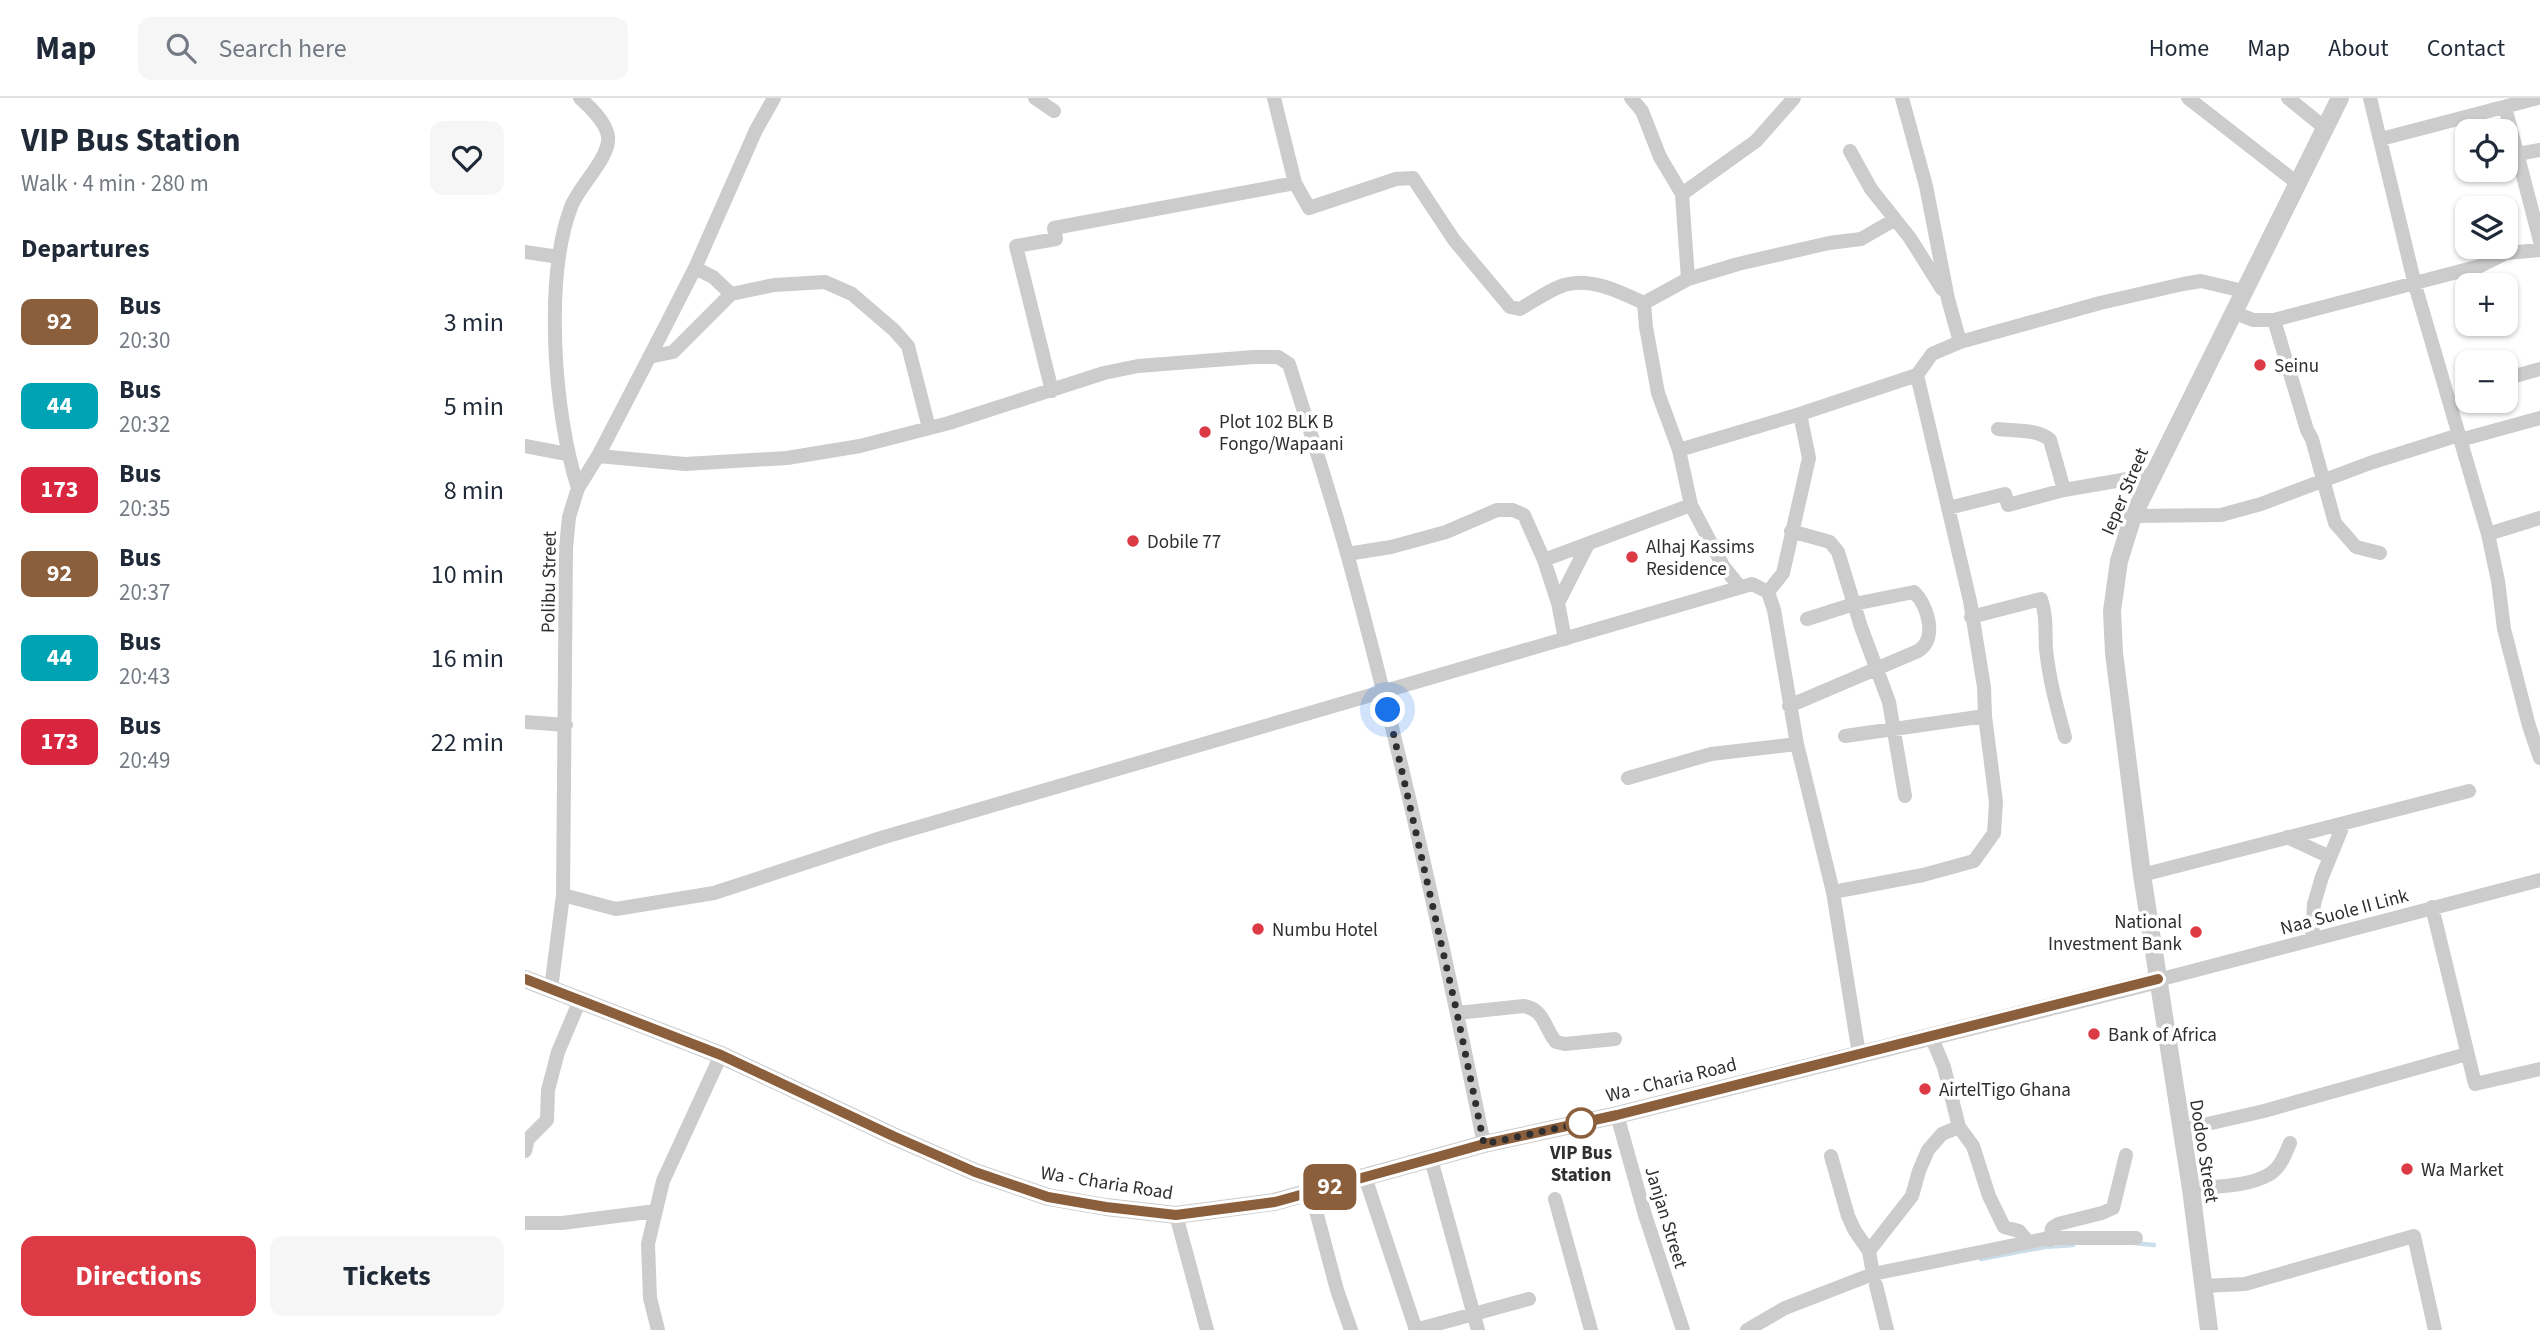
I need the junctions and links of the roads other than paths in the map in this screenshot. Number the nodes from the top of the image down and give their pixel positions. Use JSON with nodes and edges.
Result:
{"nodes":[{"id":1,"x":579,"y":98,"type":"edge"},
{"id":2,"x":774,"y":98,"type":"edge"},
{"id":3,"x":1035,"y":98,"type":"edge"},
{"id":4,"x":1274,"y":98,"type":"edge"},
{"id":5,"x":1631,"y":98,"type":"edge"},
{"id":6,"x":1794,"y":98,"type":"edge"},
{"id":7,"x":1902,"y":98,"type":"edge"},
{"id":8,"x":2188,"y":98,"type":"edge"},
{"id":9,"x":2288,"y":98,"type":"edge"},
{"id":10,"x":2340,"y":98,"type":"edge"},
{"id":11,"x":2370,"y":98,"type":"edge"},
{"id":12,"x":2538,"y":98,"type":"edge"},
{"id":13,"x":2505,"y":107,"type":"junction"},
{"id":14,"x":1054,"y":111,"type":"dead end"},
{"id":15,"x":2508,"y":119,"type":"edge"},
{"id":16,"x":2325,"y":128,"type":"junction"},
{"id":17,"x":2381,"y":139,"type":"junction"},
{"id":18,"x":2540,"y":150,"type":"edge"},
{"id":19,"x":1850,"y":152,"type":"dead end"},
{"id":20,"x":2518,"y":154,"type":"joint"},
{"id":21,"x":1295,"y":183,"type":"junction"},
{"id":22,"x":2297,"y":183,"type":"junction"},
{"id":23,"x":1682,"y":194,"type":"junction"},
{"id":24,"x":1894,"y":220,"type":"junction"},
{"id":25,"x":2540,"y":241,"type":"edge"},
{"id":26,"x":2540,"y":250,"type":"edge"},
{"id":27,"x":525,"y":252,"type":"edge"},
{"id":28,"x":559,"y":257,"type":"junction"},
{"id":29,"x":695,"y":268,"type":"junction"},
{"id":30,"x":1688,"y":279,"type":"junction"},
{"id":31,"x":2415,"y":285,"type":"junction"},
{"id":32,"x":2243,"y":291,"type":"junction"},
{"id":33,"x":731,"y":293,"type":"junction"},
{"id":34,"x":1948,"y":299,"type":"junction"},
{"id":35,"x":1644,"y":303,"type":"junction"},
{"id":36,"x":2233,"y":312,"type":"junction"},
{"id":37,"x":2274,"y":320,"type":"junction"},
{"id":38,"x":1960,"y":342,"type":"junction"},
{"id":39,"x":649,"y":357,"type":"junction"},
{"id":40,"x":2540,"y":369,"type":"edge"},
{"id":41,"x":1917,"y":375,"type":"junction"},
{"id":42,"x":2518,"y":375,"type":"edge"},
{"id":43,"x":1052,"y":391,"type":"junction"},
{"id":44,"x":1800,"y":414,"type":"junction"},
{"id":45,"x":2540,"y":418,"type":"edge"},
{"id":46,"x":929,"y":428,"type":"junction"},
{"id":47,"x":1998,"y":429,"type":"dead end"},
{"id":48,"x":2460,"y":437,"type":"junction"},
{"id":49,"x":525,"y":446,"type":"edge"},
{"id":50,"x":1679,"y":450,"type":"junction"},
{"id":51,"x":567,"y":454,"type":"junction"},
{"id":52,"x":598,"y":456,"type":"junction"},
{"id":53,"x":2151,"y":475,"type":"junction"},
{"id":54,"x":2324,"y":480,"type":"junction"},
{"id":55,"x":577,"y":488,"type":"junction"},
{"id":56,"x":2064,"y":490,"type":"junction"},
{"id":57,"x":1691,"y":505,"type":"junction"},
{"id":58,"x":1948,"y":508,"type":"junction"},
{"id":59,"x":2133,"y":516,"type":"junction"},
{"id":60,"x":2540,"y":518,"type":"edge"},
{"id":61,"x":1791,"y":531,"type":"junction"},
{"id":62,"x":2488,"y":534,"type":"junction"},
{"id":63,"x":1588,"y":544,"type":"junction"},
{"id":64,"x":2380,"y":553,"type":"dead end"},
{"id":65,"x":1347,"y":554,"type":"junction"},
{"id":66,"x":1544,"y":560,"type":"junction"},
{"id":67,"x":1740,"y":587,"type":"junction"},
{"id":68,"x":1768,"y":592,"type":"junction"},
{"id":69,"x":1558,"y":603,"type":"junction"},
{"id":70,"x":1854,"y":604,"type":"junction"},
{"id":71,"x":1971,"y":617,"type":"junction"},
{"id":72,"x":1807,"y":619,"type":"dead end"},
{"id":73,"x":1565,"y":639,"type":"junction"},
{"id":74,"x":1877,"y":668,"type":"junction"},
{"id":75,"x":1384,"y":692,"type":"junction"},
{"id":76,"x":1789,"y":706,"type":"junction"},
{"id":77,"x":1985,"y":716,"type":"junction"},
{"id":78,"x":525,"y":722,"type":"edge"},
{"id":79,"x":566,"y":725,"type":"junction"},
{"id":80,"x":1894,"y":730,"type":"junction"},
{"id":81,"x":1845,"y":736,"type":"dead end"},
{"id":82,"x":2065,"y":737,"type":"dead end"},
{"id":83,"x":1797,"y":744,"type":"junction"},
{"id":84,"x":2540,"y":758,"type":"edge"},
{"id":85,"x":1628,"y":778,"type":"dead end"},
{"id":86,"x":2469,"y":791,"type":"dead end"},
{"id":87,"x":1905,"y":796,"type":"dead end"},
{"id":88,"x":2344,"y":823,"type":"junction"},
{"id":89,"x":2287,"y":837,"type":"junction"},
{"id":90,"x":2330,"y":856,"type":"junction"},
{"id":91,"x":2142,"y":875,"type":"junction"},
{"id":92,"x":2540,"y":880,"type":"edge"},
{"id":93,"x":1833,"y":892,"type":"junction"},
{"id":94,"x":563,"y":895,"type":"junction"},
{"id":95,"x":2432,"y":907,"type":"junction"},
{"id":96,"x":2312,"y":939,"type":"junction"},
{"id":97,"x":525,"y":979,"type":"edge"},
{"id":98,"x":2158,"y":979,"type":"junction"},
{"id":99,"x":551,"y":989,"type":"junction"},
{"id":100,"x":580,"y":1000,"type":"junction"},
{"id":101,"x":1457,"y":1013,"type":"junction"},
{"id":102,"x":1931,"y":1036,"type":"junction"},
{"id":103,"x":1615,"y":1039,"type":"dead end"},
{"id":104,"x":1859,"y":1054,"type":"junction"},
{"id":105,"x":2467,"y":1054,"type":"junction"},
{"id":106,"x":721,"y":1055,"type":"junction"},
{"id":107,"x":2540,"y":1069,"type":"edge"},
{"id":108,"x":1617,"y":1115,"type":"junction"},
{"id":109,"x":1959,"y":1127,"type":"junction"},
{"id":110,"x":2181,"y":1130,"type":"junction"},
{"id":111,"x":2291,"y":1143,"type":"dead end"},
{"id":112,"x":1484,"y":1144,"type":"junction"},
{"id":113,"x":525,"y":1151,"type":"edge"},
{"id":114,"x":2126,"y":1155,"type":"dead end"},
{"id":115,"x":1831,"y":1156,"type":"dead end"},
{"id":116,"x":1431,"y":1159,"type":"junction"},
{"id":117,"x":1365,"y":1177,"type":"junction"},
{"id":118,"x":2191,"y":1189,"type":"junction"},
{"id":119,"x":1311,"y":1192,"type":"junction"},
{"id":120,"x":1555,"y":1199,"type":"dead end"},
{"id":121,"x":656,"y":1211,"type":"junction"},
{"id":122,"x":1176,"y":1215,"type":"junction"},
{"id":123,"x":525,"y":1223,"type":"edge"},
{"id":124,"x":2136,"y":1238,"type":"dead end"},
{"id":125,"x":2050,"y":1239,"type":"junction"},
{"id":126,"x":2028,"y":1242,"type":"junction"},
{"id":127,"x":1868,"y":1251,"type":"junction"},
{"id":128,"x":1875,"y":1279,"type":"junction"},
{"id":129,"x":2202,"y":1286,"type":"junction"},
{"id":130,"x":1529,"y":1299,"type":"dead end"},
{"id":131,"x":1473,"y":1314,"type":"junction"},
{"id":132,"x":1585,"y":1329,"type":"edge"},
{"id":133,"x":658,"y":1330,"type":"edge"},
{"id":134,"x":1207,"y":1330,"type":"edge"},
{"id":135,"x":1351,"y":1330,"type":"edge"},
{"id":136,"x":1416,"y":1330,"type":"edge"},
{"id":137,"x":1478,"y":1330,"type":"edge"},
{"id":138,"x":1683,"y":1330,"type":"edge"},
{"id":139,"x":1747,"y":1330,"type":"edge"},
{"id":140,"x":1887,"y":1330,"type":"edge"},
{"id":141,"x":2209,"y":1330,"type":"edge"},
{"id":142,"x":2435,"y":1330,"type":"edge"}],
"edges":[{"from":1,"to":28,"type":"street"},
{"from":2,"to":29,"type":"street","name":"Polibu Street"},
{"from":3,"to":14,"type":"street"},
{"from":4,"to":21,"type":"street"},
{"from":5,"to":23,"type":"street"},
{"from":6,"to":23,"type":"street"},
{"from":7,"to":34,"type":"street"},
{"from":8,"to":22,"type":"street"},
{"from":9,"to":16,"type":"street"},
{"from":10,"to":16,"type":"street","name":"Ieper Street"},
{"from":11,"to":17,"type":"street"},
{"from":12,"to":13,"type":"street"},
{"from":13,"to":15,"type":"street"},
{"from":13,"to":17,"type":"street"},
{"from":16,"to":22,"type":"street","name":"Ieper Street"},
{"from":17,"to":31,"type":"street"},
{"from":18,"to":20,"type":"street"},
{"from":19,"to":24,"type":"street"},
{"from":20,"to":25,"type":"street"},
{"from":21,"to":35,"type":"street"},
{"from":21,"to":43,"type":"street"},
{"from":22,"to":32,"type":"street","name":"Ieper Street"},
{"from":23,"to":30,"type":"street"},
{"from":24,"to":30,"type":"street"},
{"from":24,"to":34,"type":"street"},
{"from":26,"to":31,"type":"street"},
{"from":27,"to":28,"type":"street"},
{"from":28,"to":51,"type":"street"},
{"from":29,"to":33,"type":"street"},
{"from":29,"to":39,"type":"street","name":"Polibu Street"},
{"from":30,"to":35,"type":"street"},
{"from":31,"to":37,"type":"street"},
{"from":31,"to":48,"type":"street"},
{"from":32,"to":36,"type":"street","name":"Ieper Street"},
{"from":32,"to":38,"type":"street"},
{"from":33,"to":39,"type":"street"},
{"from":33,"to":46,"type":"street"},
{"from":34,"to":38,"type":"street"},
{"from":35,"to":50,"type":"street"},
{"from":36,"to":37,"type":"street"},
{"from":36,"to":53,"type":"street","name":"Ieper Street"},
{"from":37,"to":54,"type":"street"},
{"from":38,"to":41,"type":"street"},
{"from":39,"to":52,"type":"street","name":"Polibu Street"},
{"from":40,"to":42,"type":"street"},
{"from":41,"to":44,"type":"street"},
{"from":41,"to":58,"type":"street"},
{"from":43,"to":46,"type":"street"},
{"from":43,"to":65,"type":"street"},
{"from":44,"to":50,"type":"street"},
{"from":44,"to":61,"type":"street"},
{"from":45,"to":48,"type":"street"},
{"from":46,"to":52,"type":"street"},
{"from":47,"to":56,"type":"street"},
{"from":48,"to":54,"type":"street"},
{"from":48,"to":62,"type":"street"},
{"from":49,"to":51,"type":"street"},
{"from":50,"to":57,"type":"street"},
{"from":51,"to":55,"type":"street"},
{"from":52,"to":55,"type":"street","name":"Polibu Street"},
{"from":53,"to":56,"type":"street"},
{"from":53,"to":59,"type":"street","name":"Ieper Street"},
{"from":54,"to":59,"type":"street"},
{"from":54,"to":64,"type":"street"},
{"from":55,"to":79,"type":"street","name":"Polibu Street"},
{"from":56,"to":58,"type":"street"},
{"from":57,"to":63,"type":"street"},
{"from":57,"to":67,"type":"street"},
{"from":58,"to":71,"type":"street"},
{"from":59,"to":91,"type":"street","name":"Ieper Street"},
{"from":60,"to":62,"type":"street"},
{"from":61,"to":68,"type":"street"},
{"from":61,"to":70,"type":"street"},
{"from":62,"to":84,"type":"street"},
{"from":63,"to":66,"type":"street"},
{"from":63,"to":69,"type":"street"},
{"from":65,"to":66,"type":"street"},
{"from":65,"to":75,"type":"street"},
{"from":66,"to":69,"type":"street"},
{"from":67,"to":68,"type":"street"},
{"from":67,"to":73,"type":"street"},
{"from":68,"to":76,"type":"street"},
{"from":69,"to":73,"type":"street"},
{"from":70,"to":72,"type":"street"},
{"from":70,"to":74,"type":"street"},
{"from":70,"to":74,"type":"street"},
{"from":71,"to":77,"type":"street"},
{"from":71,"to":82,"type":"street"},
{"from":73,"to":75,"type":"street"},
{"from":74,"to":76,"type":"street"},
{"from":74,"to":80,"type":"street"},
{"from":75,"to":94,"type":"street"},
{"from":75,"to":101,"type":"street"},
{"from":76,"to":83,"type":"street"},
{"from":77,"to":80,"type":"street"},
{"from":77,"to":93,"type":"street"},
{"from":78,"to":79,"type":"street"},
{"from":79,"to":94,"type":"street","name":"Polibu Street"},
{"from":80,"to":81,"type":"street"},
{"from":80,"to":87,"type":"street"},
{"from":83,"to":85,"type":"street"},
{"from":83,"to":93,"type":"street"},
{"from":86,"to":88,"type":"street"},
{"from":88,"to":89,"type":"street"},
{"from":88,"to":90,"type":"street"},
{"from":89,"to":90,"type":"street"},
{"from":89,"to":91,"type":"street"},
{"from":90,"to":96,"type":"street"},
{"from":91,"to":98,"type":"street","name":"Ieper Street"},
{"from":92,"to":95,"type":"street","name":"Naa Suole II Link"},
{"from":93,"to":104,"type":"street"},
{"from":94,"to":99,"type":"street","name":"Polibu Street"},
{"from":95,"to":96,"type":"street","name":"Naa Suole II Link"},
{"from":95,"to":105,"type":"street"},
{"from":96,"to":98,"type":"street","name":"Naa Suole II Link"},
{"from":97,"to":99,"type":"street","name":"Wa - Charia Road"},
{"from":98,"to":102,"type":"street","name":"Wa - Charia Road"},
{"from":98,"to":110,"type":"street","name":"Dodoo Street"},
{"from":99,"to":100,"type":"street","name":"Wa - Charia Road"},
{"from":100,"to":106,"type":"street","name":"Wa - Charia Road"},
{"from":100,"to":113,"type":"street"},
{"from":101,"to":103,"type":"street"},
{"from":101,"to":112,"type":"street"},
{"from":102,"to":104,"type":"street","name":"Wa - Charia Road"},
{"from":102,"to":109,"type":"street"},
{"from":104,"to":108,"type":"street","name":"Wa - Charia Road"},
{"from":105,"to":107,"type":"street"},
{"from":105,"to":110,"type":"street"},
{"from":106,"to":121,"type":"street"},
{"from":106,"to":122,"type":"street","name":"Wa - Charia Road"},
{"from":108,"to":112,"type":"street","name":"Wa - Charia Road"},
{"from":108,"to":138,"type":"street","name":"Janjan Street"},
{"from":109,"to":126,"type":"street"},
{"from":109,"to":127,"type":"street"},
{"from":110,"to":118,"type":"street","name":"Dodoo Street"},
{"from":111,"to":118,"type":"street"},
{"from":112,"to":116,"type":"street","name":"Wa - Charia Road"},
{"from":114,"to":125,"type":"street"},
{"from":115,"to":127,"type":"street"},
{"from":116,"to":117,"type":"street","name":"Wa - Charia Road"},
{"from":116,"to":131,"type":"street"},
{"from":117,"to":119,"type":"street","name":"Wa - Charia Road"},
{"from":117,"to":136,"type":"street"},
{"from":118,"to":129,"type":"street","name":"Dodoo Street"},
{"from":119,"to":122,"type":"street","name":"Wa - Charia Road"},
{"from":119,"to":135,"type":"street"},
{"from":120,"to":132,"type":"street"},
{"from":121,"to":123,"type":"street"},
{"from":121,"to":133,"type":"street"},
{"from":122,"to":134,"type":"street"},
{"from":124,"to":125,"type":"street"},
{"from":125,"to":126,"type":"street"},
{"from":126,"to":128,"type":"street"},
{"from":127,"to":128,"type":"street"},
{"from":128,"to":139,"type":"street"},
{"from":128,"to":140,"type":"street"},
{"from":129,"to":141,"type":"street","name":"Dodoo Street"},
{"from":129,"to":142,"type":"street"},
{"from":130,"to":131,"type":"street"},
{"from":131,"to":136,"type":"street"},
{"from":131,"to":137,"type":"street"}]}
